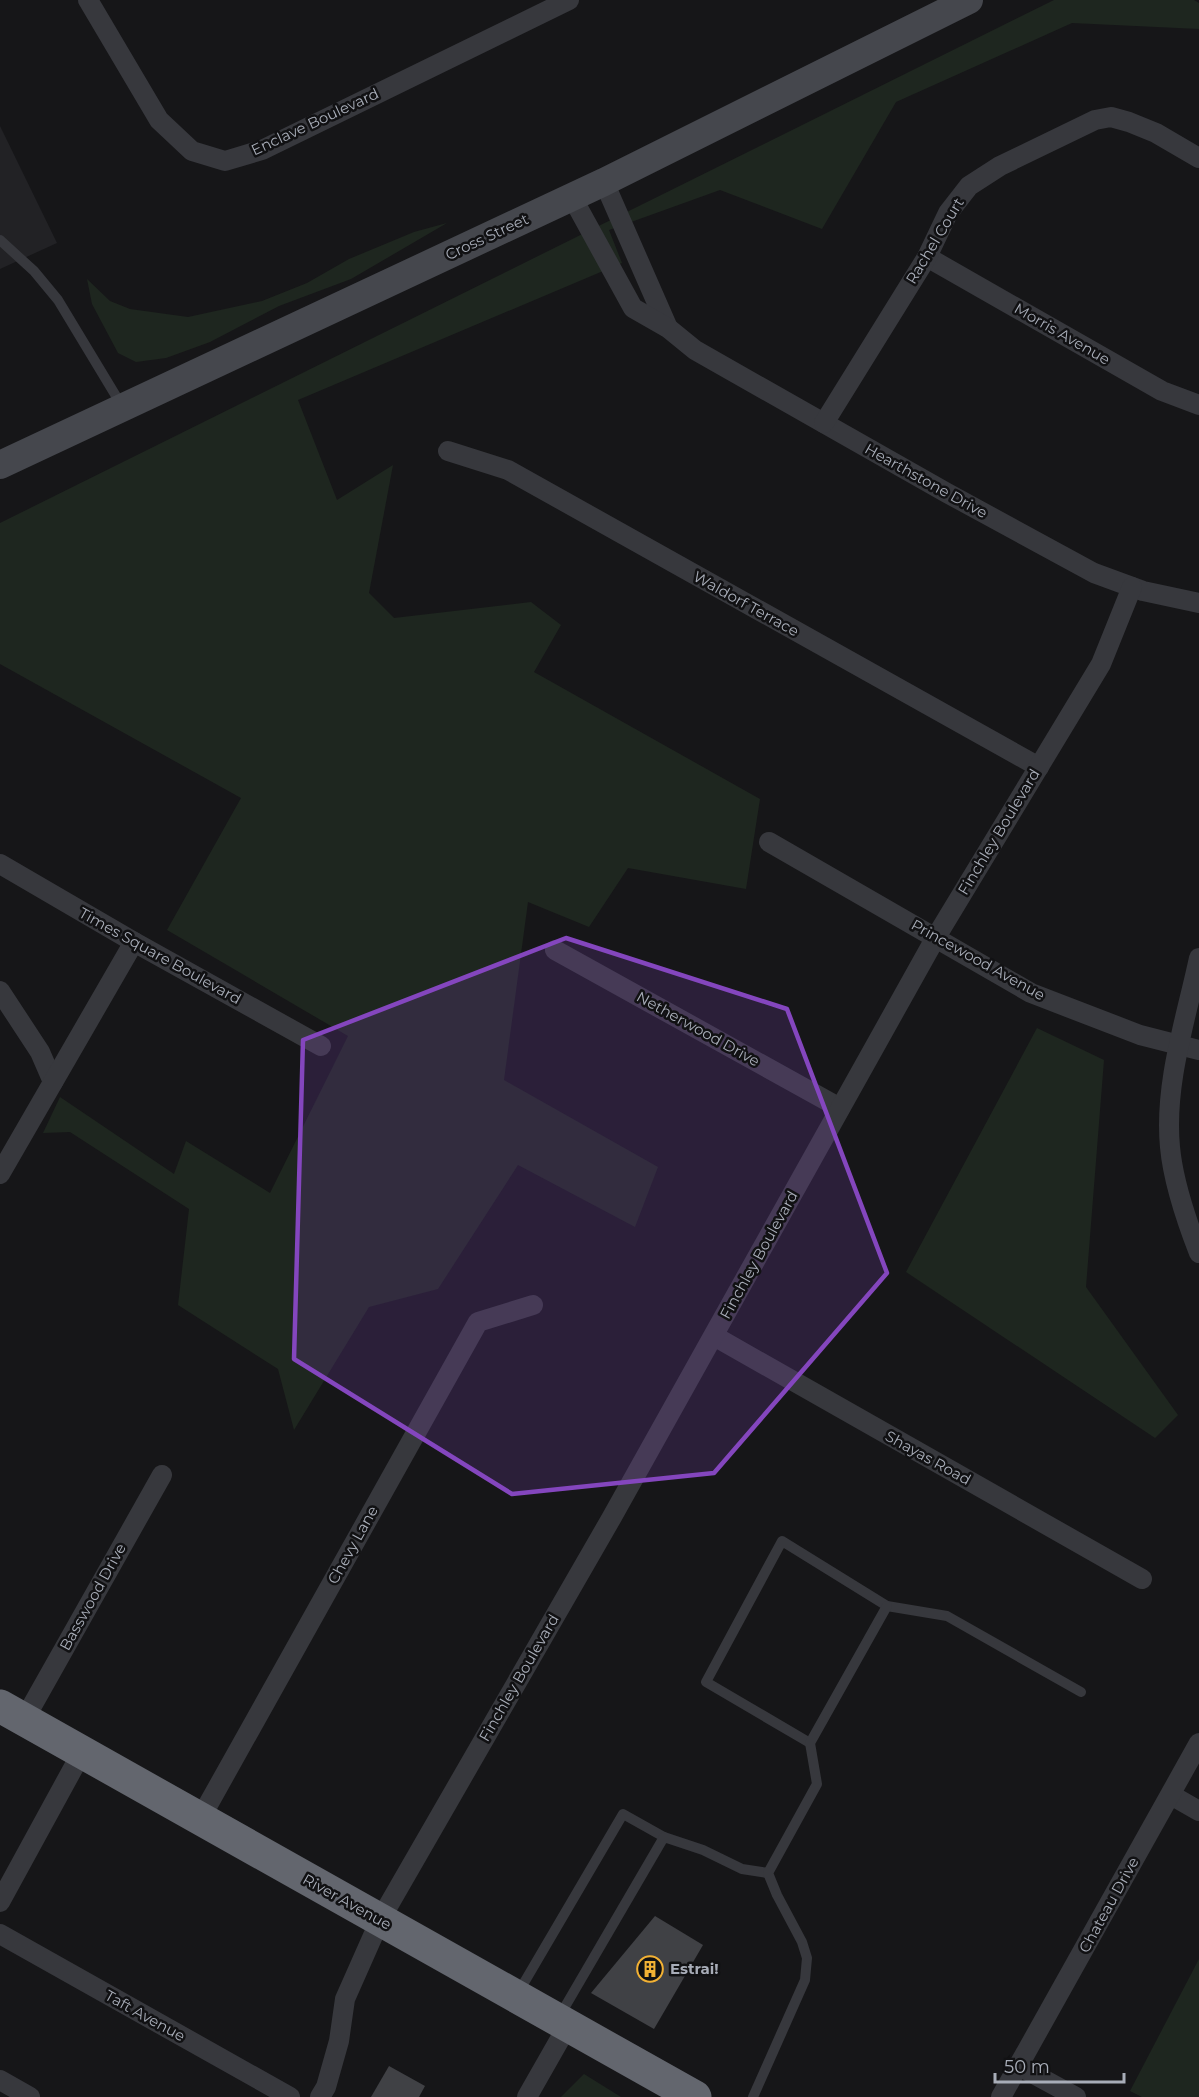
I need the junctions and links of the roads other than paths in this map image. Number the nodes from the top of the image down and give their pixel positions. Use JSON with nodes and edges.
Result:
{"nodes":[{"id":1,"x":88,"y":0,"type":"edge"},
{"id":2,"x":569,"y":0,"type":"edge"},
{"id":3,"x":969,"y":0,"type":"edge"},
{"id":4,"x":1199,"y":158,"type":"edge"},
{"id":5,"x":604,"y":182,"type":"junction"},
{"id":6,"x":572,"y":197,"type":"junction"},
{"id":7,"x":0,"y":240,"type":"edge"},
{"id":8,"x":927,"y":257,"type":"junction"},
{"id":9,"x":668,"y":328,"type":"junction"},
{"id":10,"x":1199,"y":405,"type":"edge"},
{"id":11,"x":122,"y":406,"type":"junction"},
{"id":12,"x":824,"y":423,"type":"junction"},
{"id":13,"x":448,"y":451,"type":"dead end"},
{"id":14,"x":0,"y":465,"type":"edge"},
{"id":15,"x":1132,"y":587,"type":"junction"},
{"id":16,"x":1199,"y":603,"type":"edge"},
{"id":17,"x":1039,"y":767,"type":"junction"},
{"id":18,"x":769,"y":842,"type":"dead end"},
{"id":19,"x":0,"y":864,"type":"edge"},
{"id":20,"x":936,"y":937,"type":"junction"},
{"id":21,"x":134,"y":942,"type":"junction"},
{"id":22,"x":555,"y":950,"type":"dead end"},
{"id":23,"x":1199,"y":957,"type":"edge"},
{"id":24,"x":0,"y":991,"type":"edge"},
{"id":25,"x":321,"y":1046,"type":"dead end"},
{"id":26,"x":1189,"y":1048,"type":"edge"},
{"id":27,"x":53,"y":1082,"type":"junction"},
{"id":28,"x":840,"y":1108,"type":"junction"},
{"id":29,"x":2,"y":1164,"type":"edge"},
{"id":30,"x":1199,"y":1253,"type":"edge"},
{"id":31,"x":533,"y":1305,"type":"dead end"},
{"id":32,"x":714,"y":1336,"type":"junction"},
{"id":33,"x":162,"y":1475,"type":"dead end"},
{"id":34,"x":1142,"y":1580,"type":"dead end"},
{"id":35,"x":887,"y":1606,"type":"junction"},
{"id":36,"x":1081,"y":1692,"type":"dead end"},
{"id":37,"x":12,"y":1713,"type":"edge"},
{"id":38,"x":810,"y":1743,"type":"junction"},
{"id":39,"x":1199,"y":1743,"type":"edge"},
{"id":40,"x":82,"y":1752,"type":"junction"},
{"id":41,"x":1171,"y":1796,"type":"junction"},
{"id":42,"x":1199,"y":1811,"type":"edge"},
{"id":43,"x":200,"y":1819,"type":"junction"},
{"id":44,"x":664,"y":1838,"type":"junction"},
{"id":45,"x":768,"y":1873,"type":"junction"},
{"id":46,"x":0,"y":1902,"type":"edge"},
{"id":47,"x":380,"y":1920,"type":"junction"},
{"id":48,"x":0,"y":1934,"type":"edge"},
{"id":49,"x":516,"y":1997,"type":"junction"},
{"id":50,"x":562,"y":2023,"type":"junction"},
{"id":51,"x":1019,"y":2066,"type":"junction"},
{"id":52,"x":0,"y":2080,"type":"edge"},
{"id":53,"x":30,"y":2097,"type":"edge"},
{"id":54,"x":290,"y":2097,"type":"edge"},
{"id":55,"x":320,"y":2097,"type":"edge"},
{"id":56,"x":527,"y":2097,"type":"edge"},
{"id":57,"x":695,"y":2097,"type":"edge"},
{"id":58,"x":753,"y":2097,"type":"edge"},
{"id":59,"x":1001,"y":2097,"type":"edge"},
{"id":60,"x":1076,"y":2097,"type":"edge"}],
"edges":[{"from":1,"to":2,"type":"street","name":"Enclave Boulevard"},
{"from":3,"to":5,"type":"main road","name":"Cross Street"},
{"from":4,"to":8,"type":"street","name":"Rachel Court"},
{"from":5,"to":6,"type":"main road","name":"Cross Street"},
{"from":5,"to":9,"type":"street","name":"Hearthstone Drive"},
{"from":6,"to":9,"type":"street","name":"Hearthstone Drive"},
{"from":6,"to":11,"type":"main road","name":"Cross Street"},
{"from":7,"to":11,"type":"lane"},
{"from":8,"to":10,"type":"street","name":"Morris Avenue"},
{"from":8,"to":12,"type":"street","name":"Rachel Court"},
{"from":9,"to":12,"type":"street","name":"Hearthstone Drive"},
{"from":11,"to":14,"type":"main road","name":"Cross Street"},
{"from":12,"to":15,"type":"street","name":"Hearthstone Drive"},
{"from":13,"to":17,"type":"street","name":"Waldorf Terrace"},
{"from":15,"to":16,"type":"street","name":"Hearthstone Drive"},
{"from":15,"to":17,"type":"street","name":"Finchley Boulevard"},
{"from":17,"to":20,"type":"street","name":"Finchley Boulevard"},
{"from":18,"to":20,"type":"street","name":"Princewood Avenue"},
{"from":19,"to":21,"type":"street","name":"Times Square Boulevard"},
{"from":20,"to":26,"type":"street","name":"Princewood Avenue"},
{"from":20,"to":28,"type":"street","name":"Finchley Boulevard"},
{"from":21,"to":25,"type":"street","name":"Times Square Boulevard"},
{"from":21,"to":27,"type":"street"},
{"from":22,"to":28,"type":"street","name":"Netherwood Drive"},
{"from":23,"to":26,"type":"street"},
{"from":24,"to":27,"type":"street"},
{"from":26,"to":30,"type":"street"},
{"from":27,"to":29,"type":"street"},
{"from":28,"to":32,"type":"street","name":"Finchley Boulevard"},
{"from":31,"to":43,"type":"street","name":"Chevy Lane"},
{"from":32,"to":34,"type":"street","name":"Shayas Road"},
{"from":32,"to":47,"type":"street","name":"Finchley Boulevard"},
{"from":33,"to":37,"type":"street","name":"Basswood Drive"},
{"from":35,"to":36,"type":"lane"},
{"from":35,"to":38,"type":"lane"},
{"from":35,"to":38,"type":"lane"},
{"from":37,"to":40,"type":"highway","name":"River Avenue"},
{"from":38,"to":45,"type":"lane"},
{"from":39,"to":41,"type":"street","name":"Chateau Drive"},
{"from":40,"to":43,"type":"highway","name":"River Avenue"},
{"from":40,"to":46,"type":"street"},
{"from":41,"to":42,"type":"street"},
{"from":41,"to":51,"type":"street","name":"Chateau Drive"},
{"from":43,"to":47,"type":"highway","name":"River Avenue"},
{"from":44,"to":45,"type":"lane"},
{"from":44,"to":49,"type":"lane"},
{"from":44,"to":50,"type":"lane"},
{"from":45,"to":58,"type":"lane"},
{"from":47,"to":49,"type":"highway","name":"River Avenue"},
{"from":47,"to":55,"type":"street","name":"Finchley Boulevard"},
{"from":48,"to":54,"type":"street","name":"Taft Avenue"},
{"from":49,"to":50,"type":"highway","name":"River Avenue"},
{"from":50,"to":56,"type":"street"},
{"from":50,"to":57,"type":"highway","name":"River Avenue"},
{"from":51,"to":59,"type":"street","name":"Chateau Drive"},
{"from":51,"to":60,"type":"street"},
{"from":52,"to":53,"type":"street"}]}
